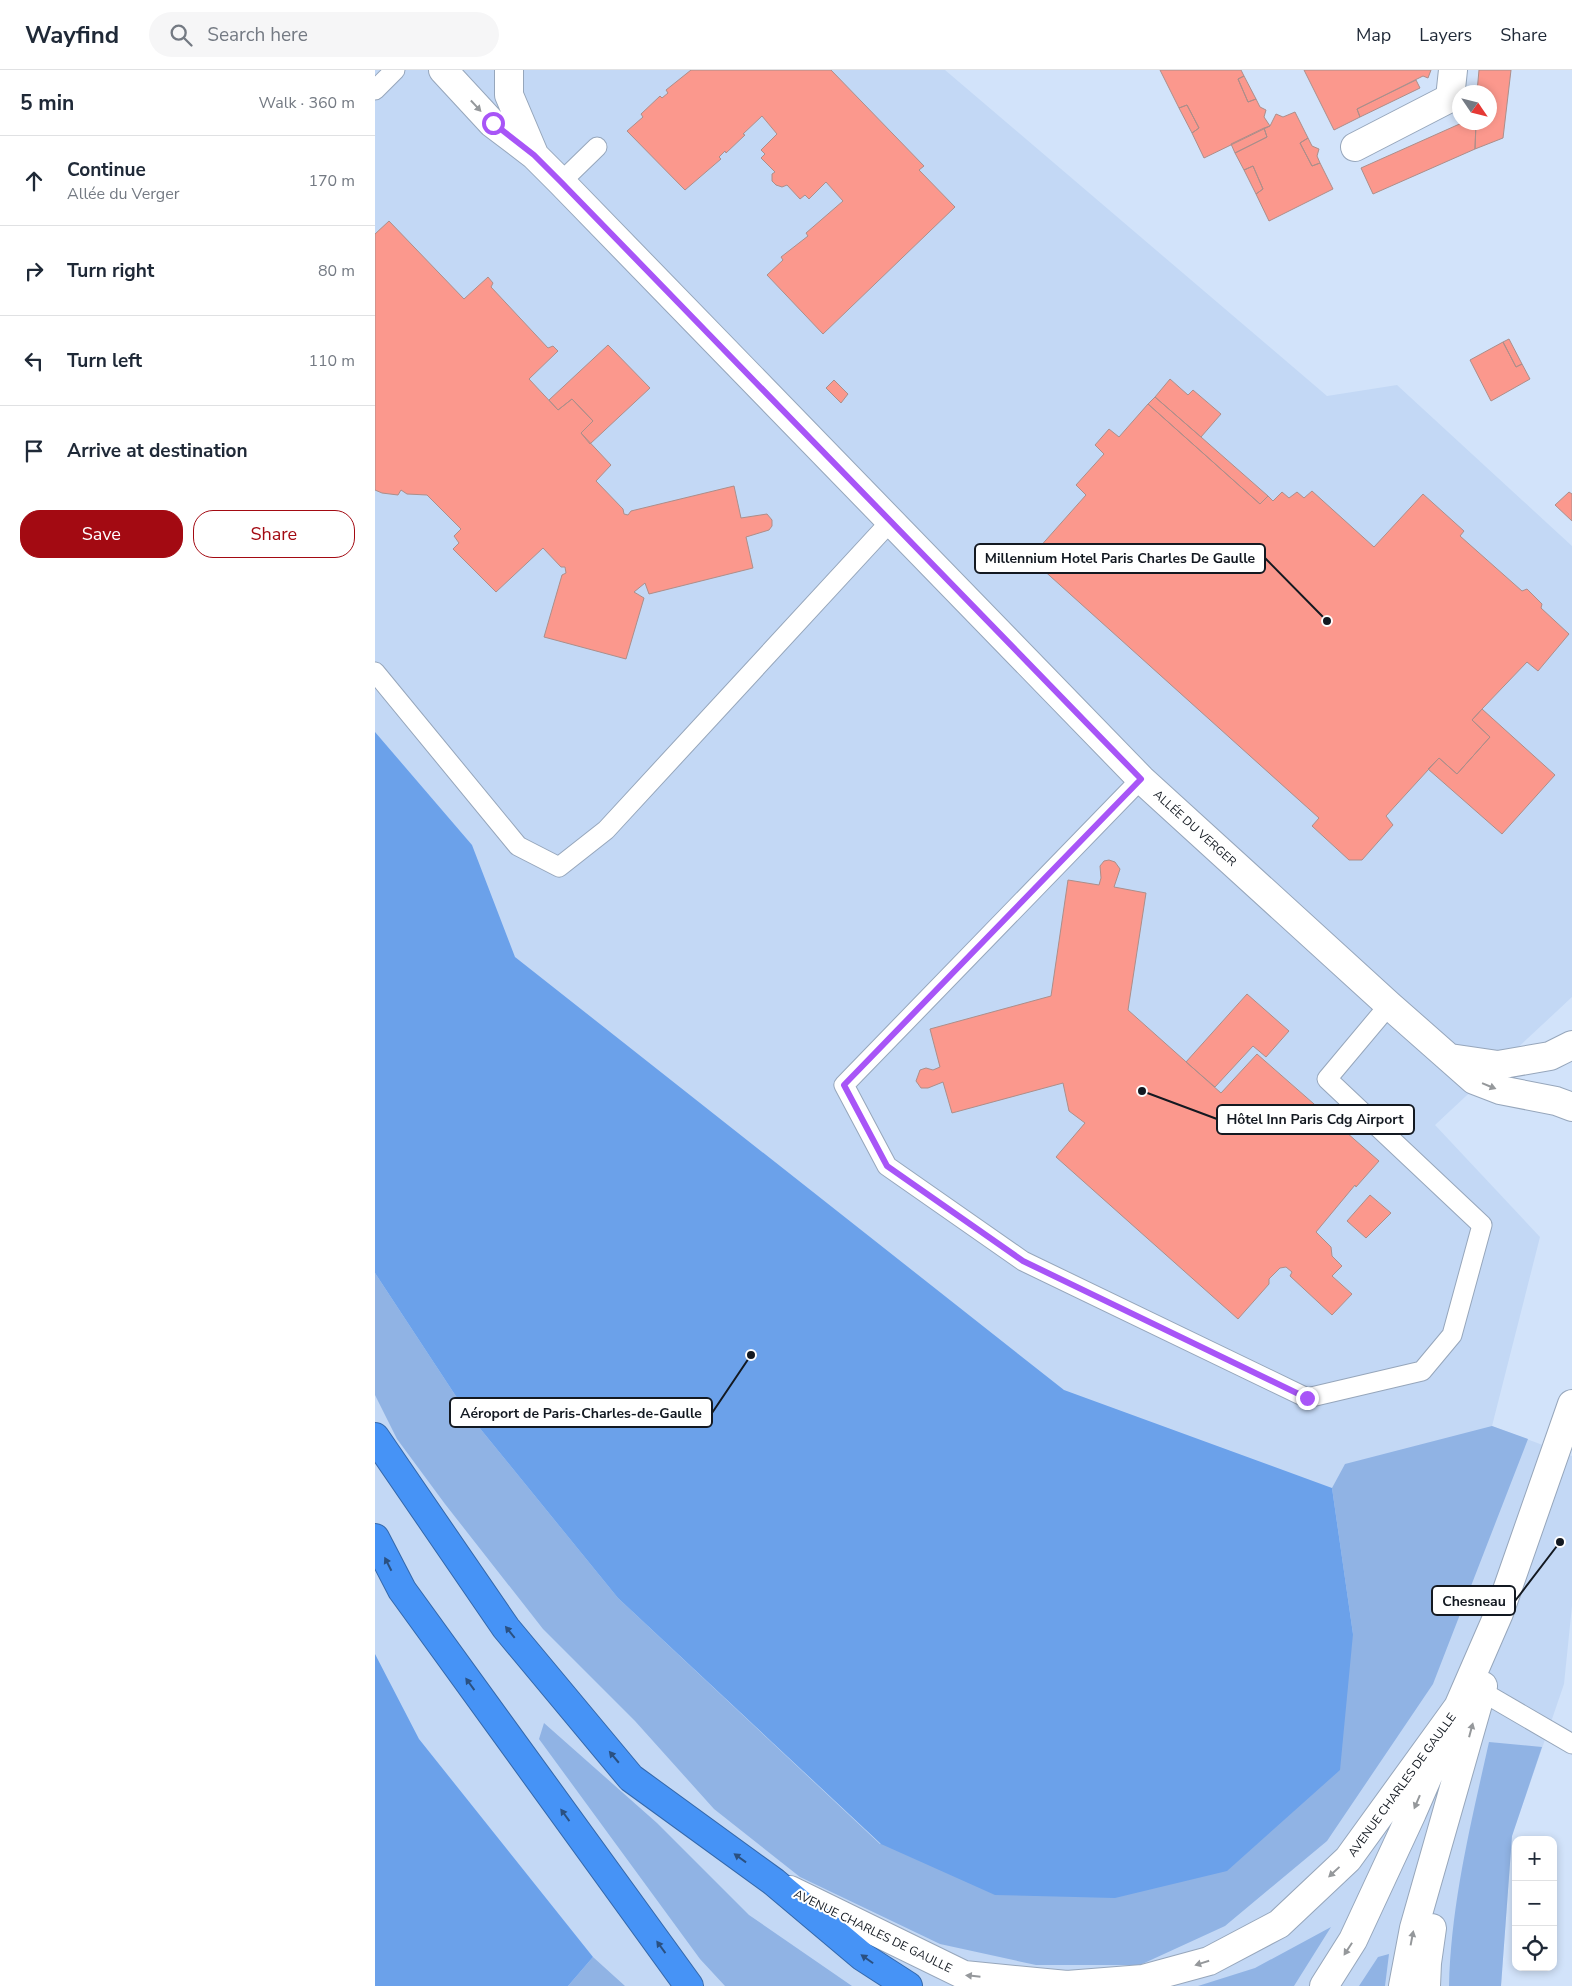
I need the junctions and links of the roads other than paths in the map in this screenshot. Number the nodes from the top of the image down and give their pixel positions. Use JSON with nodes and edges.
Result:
{"nodes":[{"id":1,"x":395,"y":70,"type":"edge"},
{"id":2,"x":443,"y":70,"type":"edge"},
{"id":3,"x":509,"y":70,"type":"edge"},
{"id":4,"x":1453,"y":70,"type":"edge"},
{"id":5,"x":375,"y":90,"type":"edge"},
{"id":6,"x":1355,"y":147,"type":"dead end"},
{"id":7,"x":597,"y":148,"type":"dead end"},
{"id":8,"x":534,"y":155,"type":"junction"},
{"id":9,"x":561,"y":182,"type":"junction"},
{"id":10,"x":890,"y":522,"type":"junction"},
{"id":11,"x":375,"y":672,"type":"edge"},
{"id":12,"x":1141,"y":779,"type":"junction"},
{"id":13,"x":1389,"y":1005,"type":"junction"},
{"id":14,"x":1572,"y":1045,"type":"edge"},
{"id":15,"x":1450,"y":1058,"type":"junction"},
{"id":16,"x":1572,"y":1107,"type":"edge"},
{"id":17,"x":1572,"y":1404,"type":"edge"},
{"id":18,"x":375,"y":1437,"type":"edge"},
{"id":19,"x":375,"y":1538,"type":"edge"},
{"id":20,"x":1499,"y":1613,"type":"junction"},
{"id":21,"x":1481,"y":1691,"type":"junction"},
{"id":22,"x":1459,"y":1707,"type":"junction"},
{"id":23,"x":1572,"y":1744,"type":"edge"},
{"id":24,"x":1458,"y":1777,"type":"junction"},
{"id":25,"x":774,"y":1882,"type":"junction"},
{"id":26,"x":689,"y":1986,"type":"edge"},
{"id":27,"x":908,"y":1986,"type":"edge"},
{"id":28,"x":1324,"y":1986,"type":"edge"},
{"id":29,"x":1403,"y":1986,"type":"edge"},
{"id":30,"x":1426,"y":1986,"type":"edge"}],
"edges":[{"from":1,"to":5,"type":"lane"},
{"from":2,"to":8,"type":"street","name":"ALLÉE DU VERGER","one_way":true},
{"from":3,"to":8,"type":"street","name":"ALLÉE DU VERGER"},
{"from":4,"to":6,"type":"street"},
{"from":7,"to":9,"type":"lane"},
{"from":8,"to":9,"type":"street","name":"ALLÉE DU VERGER"},
{"from":9,"to":10,"type":"street","name":"ALLÉE DU VERGER"},
{"from":10,"to":11,"type":"lane"},
{"from":10,"to":12,"type":"street","name":"ALLÉE DU VERGER"},
{"from":12,"to":13,"type":"street","name":"ALLÉE DU VERGER"},
{"from":12,"to":13,"type":"lane"},
{"from":13,"to":15,"type":"street","name":"ALLÉE DU VERGER"},
{"from":14,"to":15,"type":"street"},
{"from":15,"to":16,"type":"street","name":"ALLÉE DU VERGER","one_way":true},
{"from":17,"to":20,"type":"street","name":"AVENUE CHARLES DE GAULLE"},
{"from":25,"to":18,"type":"highway","one_way":true},
{"from":26,"to":19,"type":"highway","one_way":true},
{"from":20,"to":21,"type":"street","name":"AVENUE CHARLES DE GAULLE"},
{"from":20,"to":22,"type":"street","name":"AVENUE CHARLES DE GAULLE"},
{"from":21,"to":23,"type":"lane"},
{"from":24,"to":21,"type":"street","name":"AVENUE CHARLES DE GAULLE","one_way":true},
{"from":22,"to":25,"type":"street","name":"AVENUE CHARLES DE GAULLE","one_way":true},
{"from":22,"to":28,"type":"street","name":"AVENUE CHARLES DE GAULLE","one_way":true},
{"from":29,"to":24,"type":"street","name":"AVENUE CHARLES DE GAULLE","one_way":true},
{"from":24,"to":30,"type":"street","name":"AVENUE CHARLES DE GAULLE"},
{"from":27,"to":25,"type":"highway","one_way":true}]}
